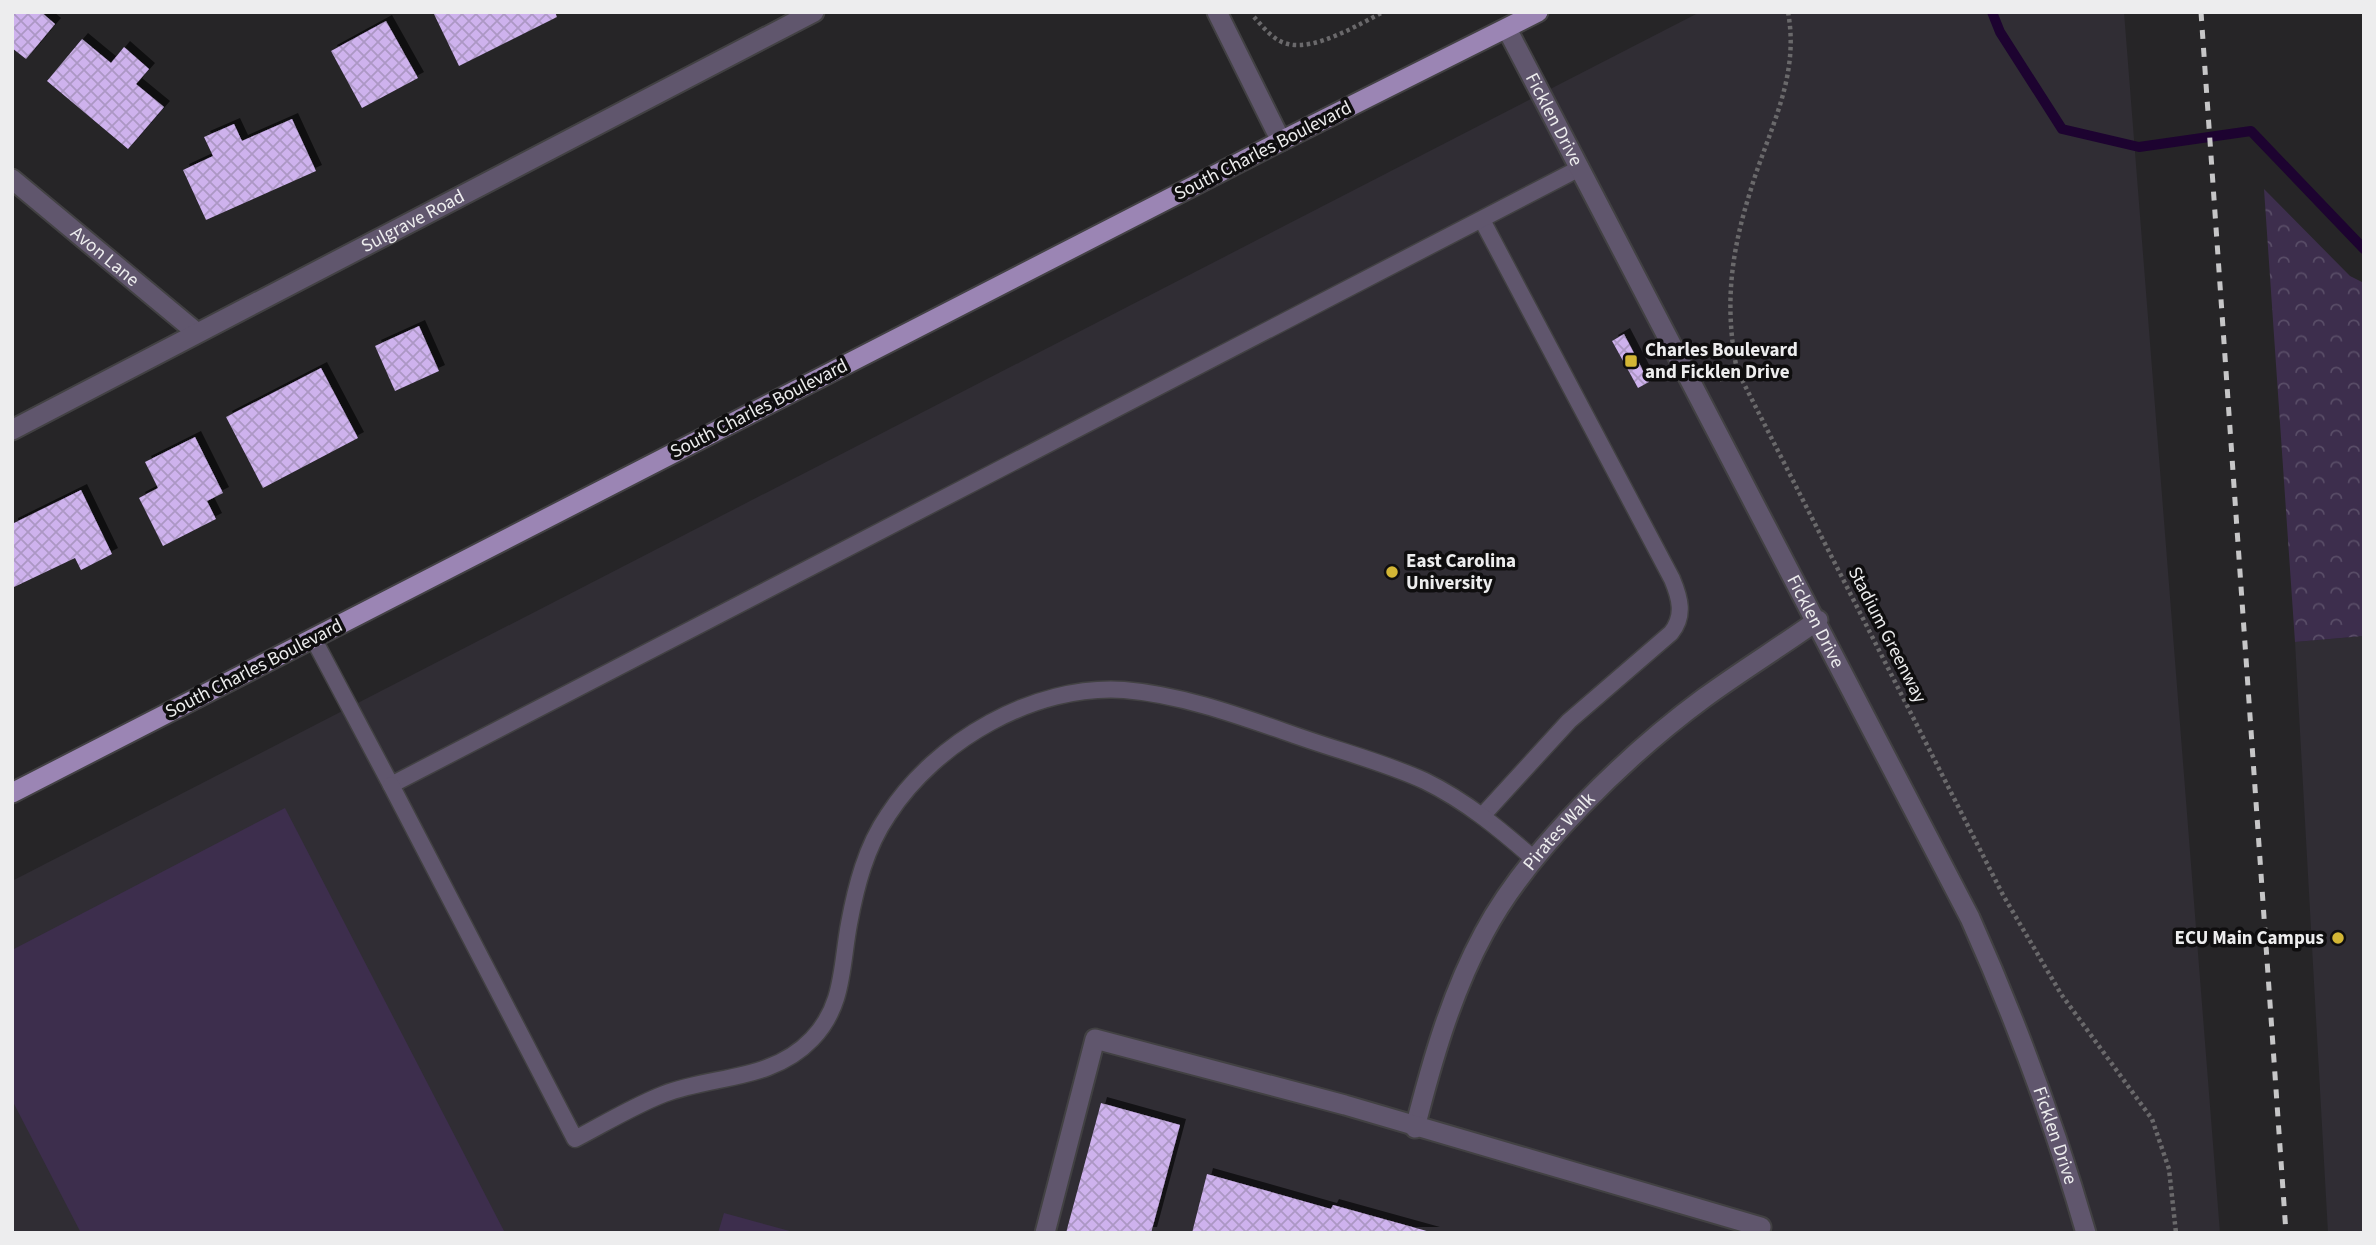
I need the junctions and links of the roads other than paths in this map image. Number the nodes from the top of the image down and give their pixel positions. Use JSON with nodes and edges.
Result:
{"nodes":[{"id":1,"x":814,"y":12,"type":"edge"},
{"id":2,"x":1217,"y":12,"type":"edge"},
{"id":3,"x":1538,"y":12,"type":"edge"},
{"id":4,"x":1507,"y":29,"type":"junction"},
{"id":5,"x":1281,"y":141,"type":"junction"},
{"id":6,"x":1580,"y":168,"type":"junction"},
{"id":7,"x":12,"y":179,"type":"edge"},
{"id":8,"x":1482,"y":220,"type":"junction"},
{"id":9,"x":196,"y":332,"type":"junction"},
{"id":10,"x":12,"y":430,"type":"edge"},
{"id":11,"x":1818,"y":621,"type":"junction"},
{"id":12,"x":313,"y":639,"type":"junction"},
{"id":13,"x":391,"y":785,"type":"junction"},
{"id":14,"x":12,"y":793,"type":"edge"},
{"id":15,"x":1482,"y":816,"type":"junction"},
{"id":16,"x":1535,"y":860,"type":"junction"},
{"id":17,"x":1415,"y":1128,"type":"junction"},
{"id":18,"x":1045,"y":1233,"type":"edge"},
{"id":19,"x":1759,"y":1233,"type":"edge"},
{"id":20,"x":2086,"y":1233,"type":"edge"}],
"edges":[{"from":1,"to":9,"type":"street","name":"Sulgrave Road"},
{"from":2,"to":5,"type":"street"},
{"from":3,"to":4,"type":"main road","name":"South Charles Boulevard"},
{"from":4,"to":5,"type":"main road","name":"South Charles Boulevard"},
{"from":4,"to":6,"type":"street","name":"Ficklen Drive"},
{"from":5,"to":12,"type":"main road","name":"South Charles Boulevard"},
{"from":6,"to":8,"type":"lane"},
{"from":6,"to":11,"type":"street","name":"Ficklen Drive"},
{"from":7,"to":9,"type":"street","name":"Avon Lane"},
{"from":8,"to":13,"type":"lane"},
{"from":8,"to":15,"type":"lane"},
{"from":9,"to":10,"type":"street","name":"Sulgrave Road"},
{"from":11,"to":16,"type":"street","name":"Pirates Walk"},
{"from":11,"to":20,"type":"street","name":"Ficklen Drive"},
{"from":12,"to":13,"type":"lane"},
{"from":12,"to":14,"type":"main road","name":"South Charles Boulevard"},
{"from":13,"to":15,"type":"lane"},
{"from":15,"to":16,"type":"lane"},
{"from":16,"to":17,"type":"street","name":"Pirates Walk"},
{"from":17,"to":18,"type":"street"},
{"from":17,"to":19,"type":"street"}]}
